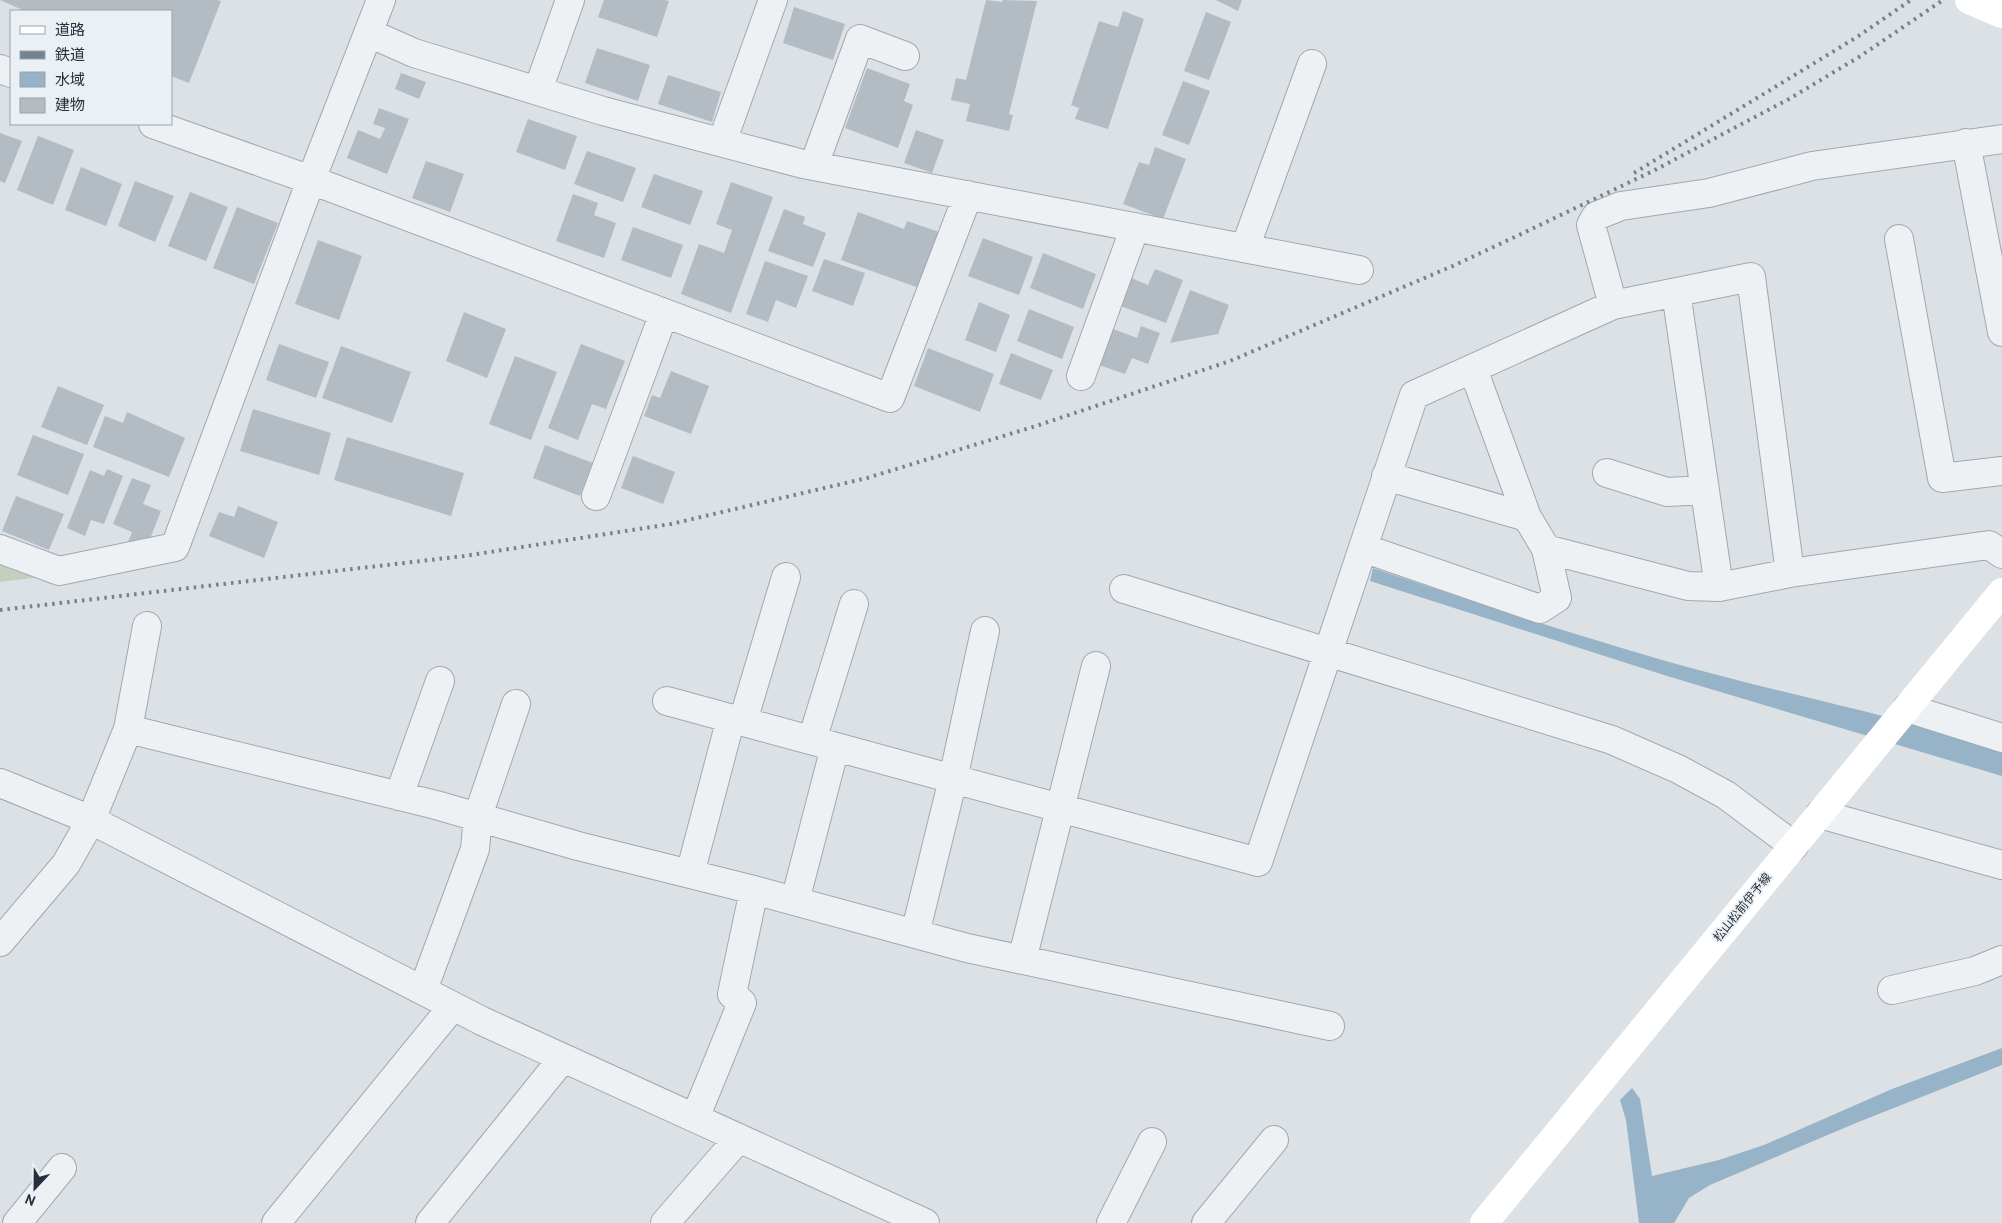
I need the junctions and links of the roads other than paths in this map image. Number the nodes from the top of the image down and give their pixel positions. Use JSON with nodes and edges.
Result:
{"nodes":[{"id":1,"x":382,"y":0,"type":"edge"},
{"id":2,"x":570,"y":0,"type":"edge"},
{"id":3,"x":773,"y":0,"type":"edge"},
{"id":4,"x":1969,"y":0,"type":"edge"},
{"id":5,"x":2002,"y":14,"type":"edge"},
{"id":6,"x":369,"y":33,"type":"junction"},
{"id":7,"x":905,"y":56,"type":"dead end"},
{"id":8,"x":1312,"y":64,"type":"dead end"},
{"id":9,"x":538,"y":90,"type":"junction"},
{"id":10,"x":157,"y":125,"type":"edge"},
{"id":11,"x":2002,"y":138,"type":"edge"},
{"id":12,"x":722,"y":142,"type":"junction"},
{"id":13,"x":1966,"y":143,"type":"junction"},
{"id":14,"x":814,"y":165,"type":"junction"},
{"id":15,"x":311,"y":180,"type":"junction"},
{"id":16,"x":968,"y":195,"type":"junction"},
{"id":17,"x":1135,"y":228,"type":"junction"},
{"id":18,"x":1899,"y":239,"type":"dead end"},
{"id":19,"x":1245,"y":248,"type":"junction"},
{"id":20,"x":1359,"y":270,"type":"dead end"},
{"id":21,"x":1676,"y":292,"type":"junction"},
{"id":22,"x":1613,"y":305,"type":"junction"},
{"id":23,"x":664,"y":313,"type":"junction"},
{"id":24,"x":2002,"y":332,"type":"edge"},
{"id":25,"x":1473,"y":369,"type":"junction"},
{"id":26,"x":1081,"y":376,"type":"dead end"},
{"id":27,"x":2002,"y":471,"type":"edge"},
{"id":28,"x":1607,"y":473,"type":"dead end"},
{"id":29,"x":1386,"y":476,"type":"junction"},
{"id":30,"x":1705,"y":490,"type":"junction"},
{"id":31,"x":596,"y":496,"type":"dead end"},
{"id":32,"x":1527,"y":517,"type":"junction"},
{"id":33,"x":1363,"y":548,"type":"junction"},
{"id":34,"x":0,"y":549,"type":"edge"},
{"id":35,"x":1546,"y":549,"type":"junction"},
{"id":36,"x":2002,"y":554,"type":"edge"},
{"id":37,"x":1790,"y":573,"type":"junction"},
{"id":38,"x":786,"y":577,"type":"dead end"},
{"id":39,"x":1719,"y":587,"type":"junction"},
{"id":40,"x":1124,"y":588,"type":"dead end"},
{"id":41,"x":2002,"y":592,"type":"edge"},
{"id":42,"x":854,"y":604,"type":"dead end"},
{"id":43,"x":146,"y":626,"type":"dead end"},
{"id":44,"x":985,"y":631,"type":"dead end"},
{"id":45,"x":1328,"y":651,"type":"junction"},
{"id":46,"x":1096,"y":666,"type":"dead end"},
{"id":47,"x":440,"y":681,"type":"dead end"},
{"id":48,"x":667,"y":701,"type":"dead end"},
{"id":49,"x":516,"y":704,"type":"dead end"},
{"id":50,"x":1907,"y":708,"type":"junction"},
{"id":51,"x":737,"y":720,"type":"junction"},
{"id":52,"x":128,"y":729,"type":"junction"},
{"id":53,"x":2002,"y":738,"type":"edge"},
{"id":54,"x":823,"y":744,"type":"junction"},
{"id":55,"x":953,"y":779,"type":"junction"},
{"id":56,"x":0,"y":783,"type":"edge"},
{"id":57,"x":399,"y":796,"type":"junction"},
{"id":58,"x":1062,"y":809,"type":"junction"},
{"id":59,"x":1820,"y":814,"type":"junction"},
{"id":60,"x":478,"y":816,"type":"junction"},
{"id":61,"x":91,"y":820,"type":"junction"},
{"id":62,"x":1794,"y":846,"type":"junction"},
{"id":63,"x":2002,"y":865,"type":"edge"},
{"id":64,"x":690,"y":874,"type":"junction"},
{"id":65,"x":754,"y":890,"type":"junction"},
{"id":66,"x":795,"y":902,"type":"junction"},
{"id":67,"x":915,"y":934,"type":"junction"},
{"id":68,"x":0,"y":942,"type":"edge"},
{"id":69,"x":1022,"y":960,"type":"junction"},
{"id":70,"x":2002,"y":960,"type":"edge"},
{"id":71,"x":423,"y":990,"type":"junction"},
{"id":72,"x":1892,"y":990,"type":"dead end"},
{"id":73,"x":453,"y":1006,"type":"junction"},
{"id":74,"x":1330,"y":1026,"type":"dead end"},
{"id":75,"x":563,"y":1058,"type":"junction"},
{"id":76,"x":695,"y":1118,"type":"junction"},
{"id":77,"x":738,"y":1138,"type":"junction"},
{"id":78,"x":1274,"y":1140,"type":"dead end"},
{"id":79,"x":1152,"y":1142,"type":"dead end"},
{"id":80,"x":62,"y":1168,"type":"dead end"},
{"id":81,"x":17,"y":1223,"type":"edge"},
{"id":82,"x":276,"y":1223,"type":"edge"},
{"id":83,"x":430,"y":1223,"type":"edge"},
{"id":84,"x":665,"y":1223,"type":"edge"},
{"id":85,"x":925,"y":1223,"type":"edge"},
{"id":86,"x":1111,"y":1223,"type":"edge"},
{"id":87,"x":1206,"y":1223,"type":"edge"},
{"id":88,"x":1484,"y":1223,"type":"edge"}],
"edges":[{"from":1,"to":6,"type":"street"},
{"from":2,"to":9,"type":"street"},
{"from":3,"to":12,"type":"street"},
{"from":4,"to":5,"type":"main road"},
{"from":6,"to":9,"type":"street"},
{"from":6,"to":15,"type":"street"},
{"from":7,"to":14,"type":"street"},
{"from":8,"to":19,"type":"street"},
{"from":9,"to":12,"type":"street"},
{"from":10,"to":15,"type":"street"},
{"from":11,"to":13,"type":"street"},
{"from":12,"to":14,"type":"street"},
{"from":13,"to":22,"type":"street"},
{"from":13,"to":24,"type":"street"},
{"from":14,"to":16,"type":"street"},
{"from":15,"to":23,"type":"street"},
{"from":15,"to":34,"type":"street"},
{"from":16,"to":17,"type":"street"},
{"from":16,"to":23,"type":"street"},
{"from":17,"to":19,"type":"street"},
{"from":17,"to":26,"type":"street"},
{"from":18,"to":27,"type":"street"},
{"from":19,"to":20,"type":"street"},
{"from":21,"to":22,"type":"street"},
{"from":21,"to":30,"type":"street"},
{"from":21,"to":37,"type":"street"},
{"from":22,"to":25,"type":"street"},
{"from":23,"to":31,"type":"street"},
{"from":25,"to":29,"type":"street"},
{"from":25,"to":32,"type":"street"},
{"from":28,"to":30,"type":"street"},
{"from":29,"to":32,"type":"street"},
{"from":29,"to":33,"type":"street"},
{"from":30,"to":39,"type":"street"},
{"from":32,"to":35,"type":"street"},
{"from":33,"to":35,"type":"street"},
{"from":33,"to":45,"type":"street"},
{"from":35,"to":39,"type":"street"},
{"from":36,"to":37,"type":"street"},
{"from":37,"to":39,"type":"street"},
{"from":38,"to":51,"type":"street"},
{"from":40,"to":45,"type":"street"},
{"from":41,"to":50,"type":"main road","name":"松山松前伊予線"},
{"from":42,"to":54,"type":"street"},
{"from":43,"to":52,"type":"street"},
{"from":44,"to":55,"type":"street"},
{"from":45,"to":58,"type":"street"},
{"from":45,"to":62,"type":"street"},
{"from":46,"to":58,"type":"street"},
{"from":47,"to":57,"type":"street"},
{"from":48,"to":51,"type":"street"},
{"from":49,"to":60,"type":"street"},
{"from":50,"to":53,"type":"street"},
{"from":50,"to":59,"type":"main road","name":"松山松前伊予線"},
{"from":51,"to":54,"type":"street"},
{"from":51,"to":64,"type":"street"},
{"from":52,"to":57,"type":"street"},
{"from":52,"to":61,"type":"street"},
{"from":54,"to":55,"type":"street"},
{"from":54,"to":66,"type":"street"},
{"from":55,"to":58,"type":"street"},
{"from":55,"to":67,"type":"street"},
{"from":56,"to":61,"type":"street"},
{"from":57,"to":60,"type":"street"},
{"from":58,"to":69,"type":"street"},
{"from":59,"to":62,"type":"main road","name":"松山松前伊予線"},
{"from":59,"to":63,"type":"street"},
{"from":60,"to":64,"type":"street"},
{"from":60,"to":71,"type":"street"},
{"from":61,"to":68,"type":"street"},
{"from":61,"to":71,"type":"street"},
{"from":62,"to":88,"type":"main road","name":"松山松前伊予線"},
{"from":64,"to":65,"type":"street"},
{"from":65,"to":66,"type":"street"},
{"from":65,"to":76,"type":"street"},
{"from":66,"to":67,"type":"street"},
{"from":67,"to":69,"type":"street"},
{"from":69,"to":74,"type":"street"},
{"from":70,"to":72,"type":"street"},
{"from":71,"to":73,"type":"street"},
{"from":73,"to":75,"type":"street"},
{"from":73,"to":82,"type":"street"},
{"from":75,"to":76,"type":"street"},
{"from":75,"to":83,"type":"street"},
{"from":76,"to":77,"type":"street"},
{"from":77,"to":84,"type":"street"},
{"from":77,"to":85,"type":"street"},
{"from":78,"to":87,"type":"street"},
{"from":79,"to":86,"type":"street"},
{"from":80,"to":81,"type":"street"}]}
